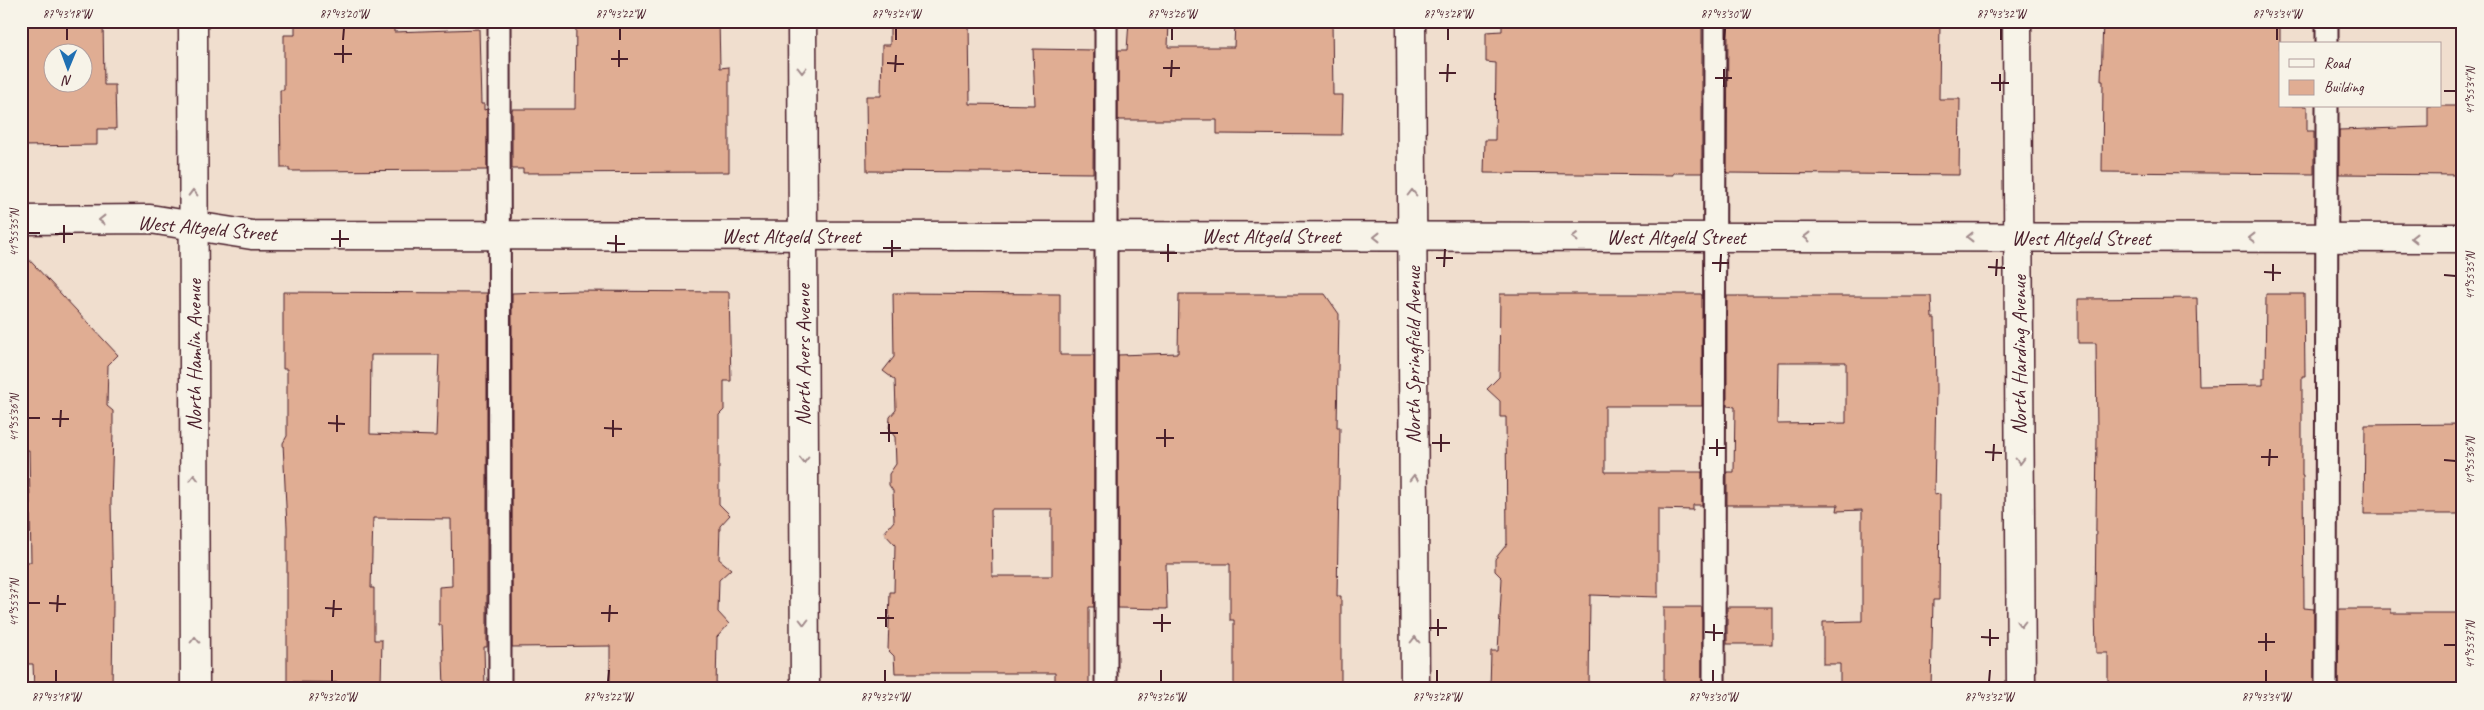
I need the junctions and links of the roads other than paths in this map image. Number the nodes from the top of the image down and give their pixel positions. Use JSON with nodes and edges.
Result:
{"nodes":[{"id":1,"x":193,"y":21,"type":"edge"},
{"id":2,"x":499,"y":21,"type":"edge"},
{"id":3,"x":802,"y":21,"type":"edge"},
{"id":4,"x":1106,"y":21,"type":"edge"},
{"id":5,"x":1411,"y":21,"type":"edge"},
{"id":6,"x":1715,"y":21,"type":"edge"},
{"id":7,"x":2017,"y":21,"type":"edge"},
{"id":8,"x":2327,"y":21,"type":"edge"},
{"id":9,"x":2327,"y":42,"type":"edge"},
{"id":10,"x":2327,"y":108,"type":"edge"},
{"id":11,"x":21,"y":220,"type":"edge"},
{"id":12,"x":194,"y":227,"type":"junction"},
{"id":13,"x":499,"y":236,"type":"junction"},
{"id":14,"x":803,"y":236,"type":"junction"},
{"id":15,"x":1105,"y":236,"type":"junction"},
{"id":16,"x":1412,"y":237,"type":"junction"},
{"id":17,"x":1714,"y":237,"type":"junction"},
{"id":18,"x":2019,"y":238,"type":"junction"},
{"id":19,"x":2327,"y":238,"type":"junction"},
{"id":20,"x":2463,"y":238,"type":"edge"},
{"id":21,"x":195,"y":689,"type":"edge"},
{"id":22,"x":500,"y":689,"type":"edge"},
{"id":23,"x":804,"y":689,"type":"edge"},
{"id":24,"x":1106,"y":689,"type":"edge"},
{"id":25,"x":1415,"y":689,"type":"edge"},
{"id":26,"x":1714,"y":689,"type":"edge"},
{"id":27,"x":2021,"y":689,"type":"edge"},
{"id":28,"x":2326,"y":689,"type":"edge"}],
"edges":[{"from":12,"to":1,"type":"street","name":"North Hamlin Avenue","one_way":true},
{"from":2,"to":13,"type":"lane"},
{"from":3,"to":14,"type":"street","name":"North Avers Avenue","one_way":true},
{"from":4,"to":15,"type":"lane"},
{"from":16,"to":5,"type":"street","name":"North Springfield Avenue","one_way":true},
{"from":6,"to":17,"type":"lane"},
{"from":7,"to":18,"type":"street","name":"North Harding Avenue"},
{"from":8,"to":9,"type":"lane"},
{"from":10,"to":19,"type":"lane"},
{"from":12,"to":11,"type":"street","name":"West Altgeld Street","one_way":true},
{"from":12,"to":13,"type":"street","name":"West Altgeld Street"},
{"from":21,"to":12,"type":"street","name":"North Hamlin Avenue","one_way":true},
{"from":13,"to":14,"type":"street","name":"West Altgeld Street"},
{"from":13,"to":22,"type":"lane"},
{"from":14,"to":15,"type":"street","name":"West Altgeld Street"},
{"from":14,"to":23,"type":"street","name":"North Avers Avenue","one_way":true},
{"from":16,"to":15,"type":"street","name":"West Altgeld Street","one_way":true},
{"from":15,"to":24,"type":"lane"},
{"from":17,"to":16,"type":"street","name":"West Altgeld Street","one_way":true},
{"from":25,"to":16,"type":"street","name":"North Springfield Avenue","one_way":true},
{"from":18,"to":17,"type":"street","name":"West Altgeld Street","one_way":true},
{"from":17,"to":26,"type":"lane"},
{"from":19,"to":18,"type":"street","name":"West Altgeld Street","one_way":true},
{"from":18,"to":27,"type":"street","name":"North Harding Avenue","one_way":true},
{"from":20,"to":19,"type":"street","name":"West Altgeld Street","one_way":true},
{"from":19,"to":28,"type":"lane"}]}
